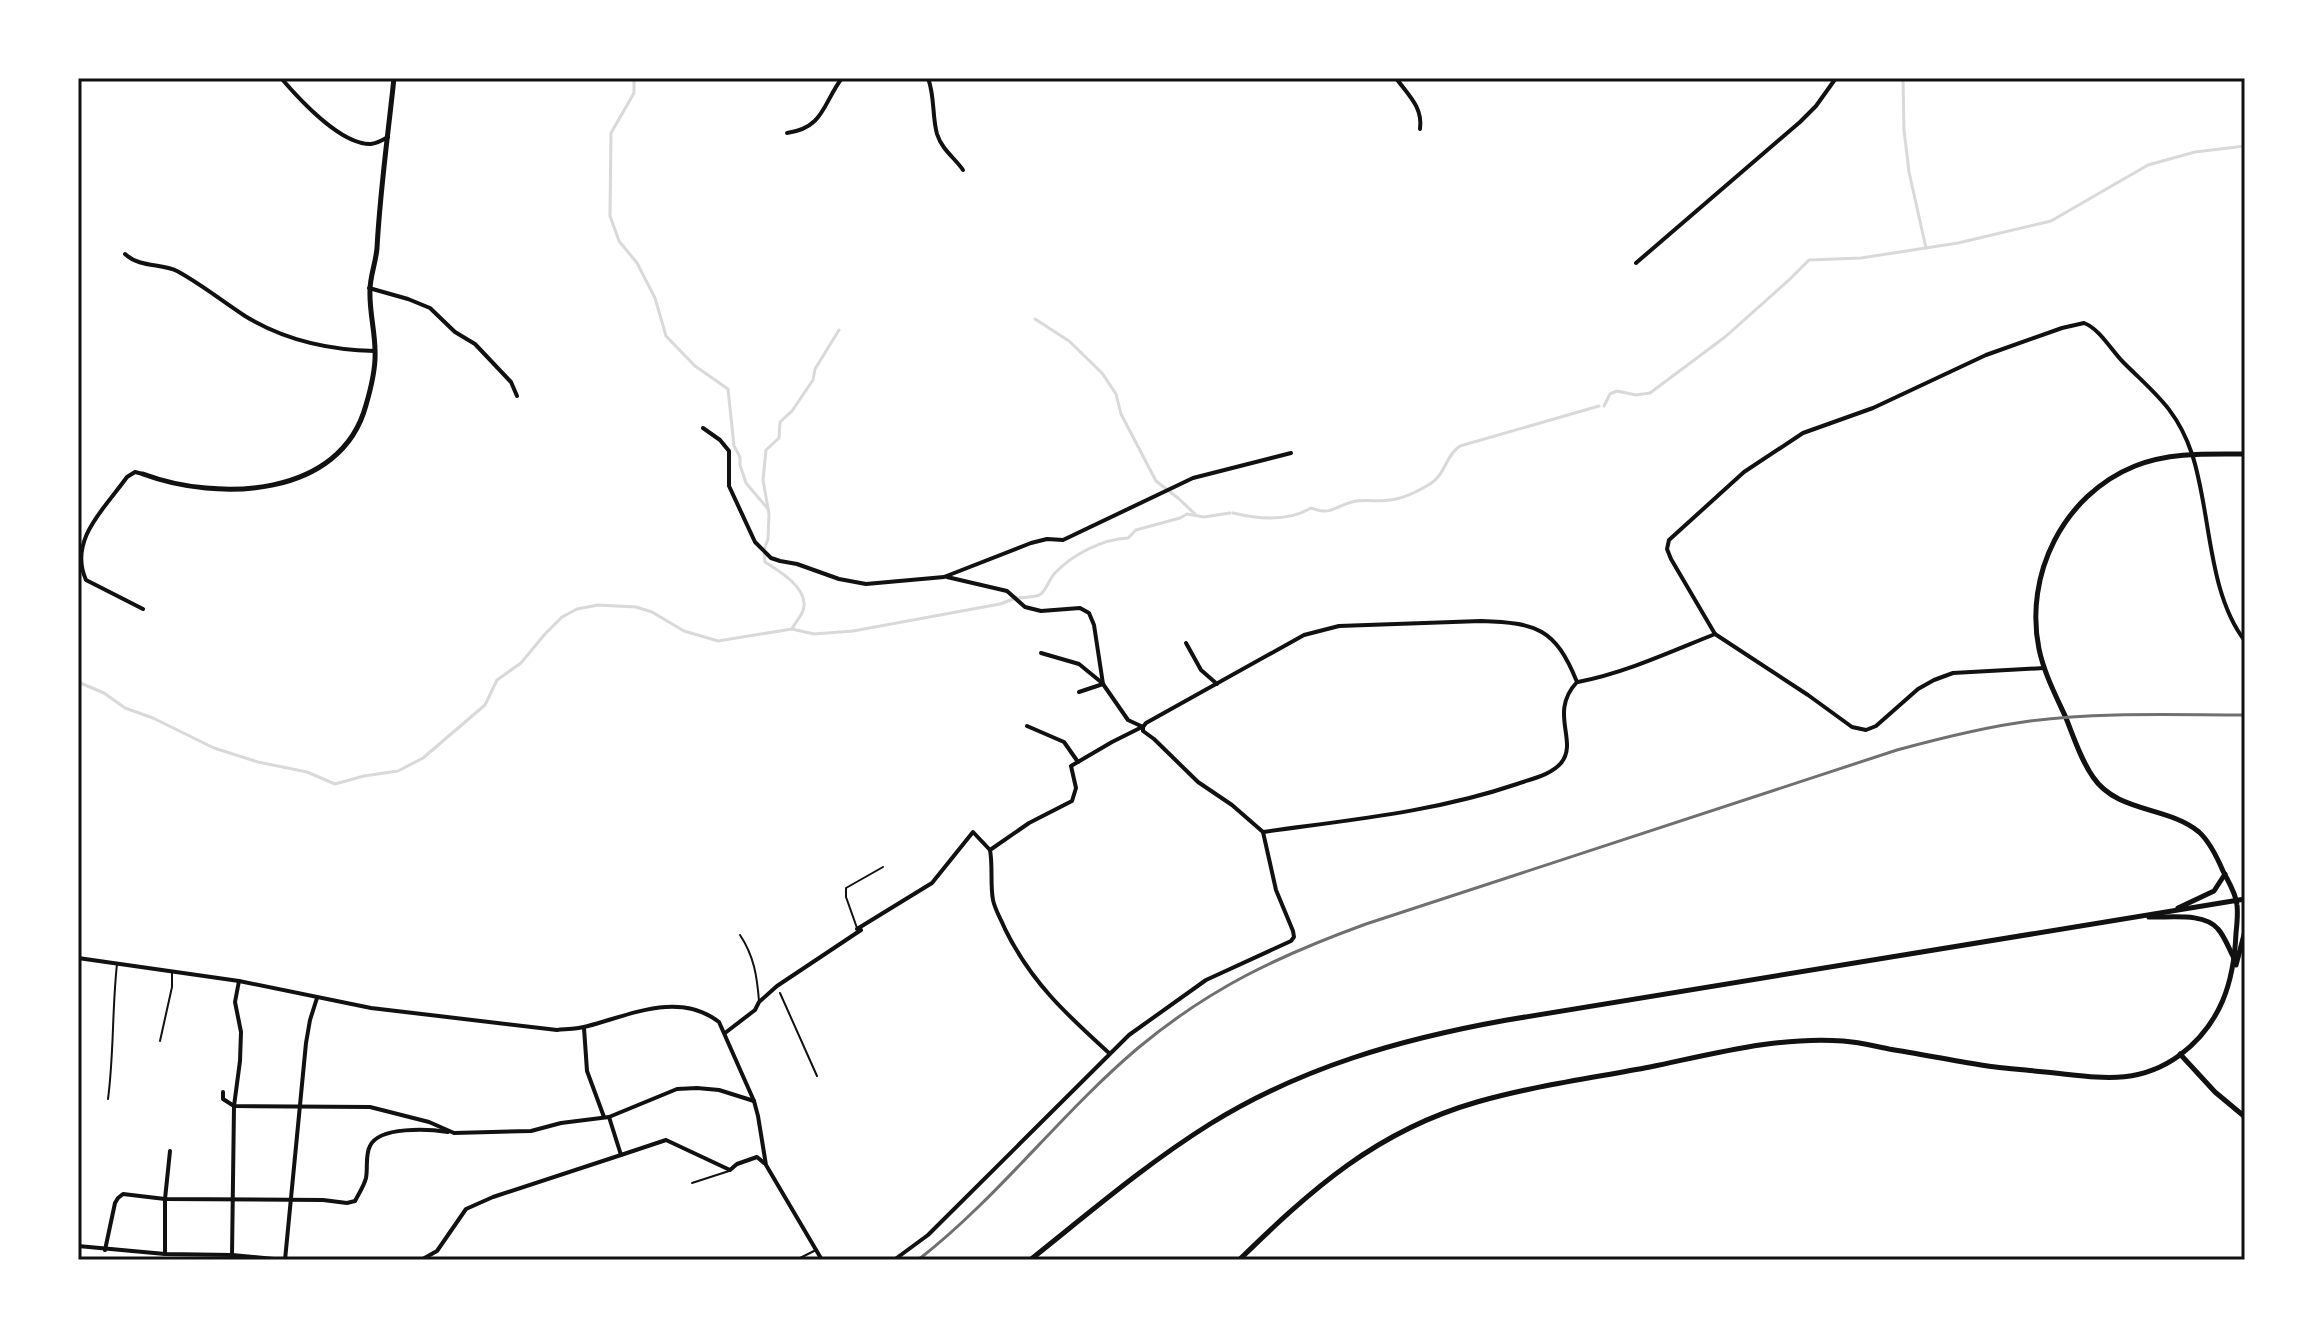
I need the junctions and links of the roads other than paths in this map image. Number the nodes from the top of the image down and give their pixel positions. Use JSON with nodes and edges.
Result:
{"nodes":[{"id":1,"x":281,"y":78,"type":"edge"},
{"id":2,"x":394,"y":78,"type":"edge"},
{"id":3,"x":842,"y":78,"type":"edge"},
{"id":4,"x":928,"y":78,"type":"edge"},
{"id":5,"x":1396,"y":78,"type":"edge"},
{"id":6,"x":1836,"y":78,"type":"edge"},
{"id":7,"x":1420,"y":129,"type":"dead end"},
{"id":8,"x":787,"y":133,"type":"dead end"},
{"id":9,"x":388,"y":137,"type":"junction"},
{"id":10,"x":963,"y":170,"type":"dead end"},
{"id":11,"x":125,"y":254,"type":"dead end"},
{"id":12,"x":1636,"y":263,"type":"dead end"},
{"id":13,"x":369,"y":288,"type":"junction"},
{"id":14,"x":375,"y":351,"type":"junction"},
{"id":15,"x":517,"y":396,"type":"dead end"},
{"id":16,"x":703,"y":428,"type":"dead end"},
{"id":17,"x":1291,"y":453,"type":"dead end"},
{"id":18,"x":2192,"y":454,"type":"junction"},
{"id":19,"x":2245,"y":454,"type":"edge"},
{"id":20,"x":143,"y":474,"type":"joint"},
{"id":21,"x":944,"y":577,"type":"junction"},
{"id":22,"x":143,"y":609,"type":"dead end"},
{"id":23,"x":1715,"y":634,"type":"junction"},
{"id":24,"x":2245,"y":641,"type":"edge"},
{"id":25,"x":1186,"y":643,"type":"dead end"},
{"id":26,"x":1041,"y":653,"type":"dead end"},
{"id":27,"x":2044,"y":668,"type":"junction"},
{"id":28,"x":1577,"y":682,"type":"junction"},
{"id":29,"x":1103,"y":684,"type":"junction"},
{"id":30,"x":1217,"y":684,"type":"junction"},
{"id":31,"x":1079,"y":692,"type":"dead end"},
{"id":32,"x":1027,"y":726,"type":"dead end"},
{"id":33,"x":1143,"y":727,"type":"junction"},
{"id":34,"x":1078,"y":762,"type":"junction"},
{"id":35,"x":1263,"y":832,"type":"junction"},
{"id":36,"x":990,"y":850,"type":"junction"},
{"id":37,"x":883,"y":867,"type":"dead end"},
{"id":38,"x":2225,"y":874,"type":"junction"},
{"id":39,"x":2241,"y":900,"type":"edge"},
{"id":40,"x":2170,"y":911,"type":"junction"},
{"id":41,"x":2135,"y":917,"type":"junction"},
{"id":42,"x":857,"y":929,"type":"junction"},
{"id":43,"x":2245,"y":931,"type":"edge"},
{"id":44,"x":740,"y":935,"type":"dead end"},
{"id":45,"x":78,"y":958,"type":"edge"},
{"id":46,"x":2234,"y":959,"type":"junction"},
{"id":47,"x":117,"y":963,"type":"junction"},
{"id":48,"x":172,"y":970,"type":"junction"},
{"id":49,"x":2231,"y":979,"type":"junction"},
{"id":50,"x":239,"y":981,"type":"junction"},
{"id":51,"x":317,"y":998,"type":"junction"},
{"id":52,"x":759,"y":1002,"type":"junction"},
{"id":53,"x":584,"y":1028,"type":"junction"},
{"id":54,"x":725,"y":1033,"type":"junction"},
{"id":55,"x":160,"y":1041,"type":"dead end"},
{"id":56,"x":1109,"y":1053,"type":"junction"},
{"id":57,"x":2180,"y":1054,"type":"junction"},
{"id":58,"x":223,"y":1092,"type":"dead end"},
{"id":59,"x":108,"y":1099,"type":"dead end"},
{"id":60,"x":754,"y":1101,"type":"junction"},
{"id":61,"x":234,"y":1106,"type":"junction"},
{"id":62,"x":298,"y":1108,"type":"junction"},
{"id":63,"x":606,"y":1117,"type":"junction"},
{"id":64,"x":2245,"y":1117,"type":"edge"},
{"id":65,"x":454,"y":1133,"type":"junction"},
{"id":66,"x":170,"y":1151,"type":"dead end"},
{"id":67,"x":621,"y":1155,"type":"junction"},
{"id":68,"x":766,"y":1165,"type":"junction"},
{"id":69,"x":730,"y":1170,"type":"junction"},
{"id":70,"x":692,"y":1183,"type":"dead end"},
{"id":71,"x":165,"y":1199,"type":"junction"},
{"id":72,"x":231,"y":1201,"type":"junction"},
{"id":73,"x":291,"y":1201,"type":"junction"},
{"id":74,"x":78,"y":1246,"type":"edge"},
{"id":75,"x":105,"y":1250,"type":"junction"},
{"id":76,"x":816,"y":1250,"type":"junction"},
{"id":77,"x":165,"y":1254,"type":"junction"},
{"id":78,"x":232,"y":1255,"type":"junction"},
{"id":79,"x":284,"y":1260,"type":"edge"},
{"id":80,"x":300,"y":1260,"type":"edge"},
{"id":81,"x":348,"y":1260,"type":"edge"},
{"id":82,"x":421,"y":1260,"type":"edge"},
{"id":83,"x":796,"y":1260,"type":"edge"},
{"id":84,"x":822,"y":1260,"type":"edge"},
{"id":85,"x":894,"y":1260,"type":"edge"},
{"id":86,"x":1030,"y":1260,"type":"edge"},
{"id":87,"x":1239,"y":1260,"type":"edge"}],
"edges":[{"from":1,"to":9,"type":"street"},
{"from":2,"to":9,"type":"street"},
{"from":3,"to":8,"type":"street"},
{"from":4,"to":10,"type":"street"},
{"from":5,"to":7,"type":"street"},
{"from":6,"to":12,"type":"street"},
{"from":9,"to":13,"type":"street"},
{"from":11,"to":14,"type":"street"},
{"from":13,"to":14,"type":"street"},
{"from":13,"to":15,"type":"street"},
{"from":14,"to":20,"type":"street"},
{"from":16,"to":21,"type":"street"},
{"from":17,"to":21,"type":"street"},
{"from":18,"to":19,"type":"street"},
{"from":18,"to":23,"type":"street"},
{"from":18,"to":24,"type":"street"},
{"from":18,"to":27,"type":"street"},
{"from":20,"to":22,"type":"street"},
{"from":21,"to":29,"type":"street"},
{"from":23,"to":27,"type":"street"},
{"from":23,"to":28,"type":"street"},
{"from":25,"to":30,"type":"street"},
{"from":26,"to":29,"type":"street"},
{"from":27,"to":38,"type":"street"},
{"from":28,"to":30,"type":"street"},
{"from":28,"to":35,"type":"street"},
{"from":29,"to":31,"type":"street"},
{"from":29,"to":33,"type":"street"},
{"from":30,"to":33,"type":"street"},
{"from":32,"to":34,"type":"street"},
{"from":33,"to":34,"type":"street"},
{"from":33,"to":35,"type":"street"},
{"from":34,"to":36,"type":"street"},
{"from":35,"to":56,"type":"street"},
{"from":36,"to":42,"type":"street"},
{"from":36,"to":56,"type":"street"},
{"from":37,"to":42,"type":"lane"},
{"from":38,"to":39,"type":"street"},
{"from":38,"to":40,"type":"street"},
{"from":39,"to":40,"type":"street"},
{"from":39,"to":46,"type":"street"},
{"from":40,"to":41,"type":"street"},
{"from":41,"to":46,"type":"street"},
{"from":41,"to":86,"type":"street"},
{"from":42,"to":52,"type":"street"},
{"from":43,"to":49,"type":"street"},
{"from":44,"to":52,"type":"lane"},
{"from":45,"to":47,"type":"street"},
{"from":46,"to":49,"type":"street"},
{"from":47,"to":48,"type":"street"},
{"from":47,"to":59,"type":"lane"},
{"from":48,"to":50,"type":"street"},
{"from":48,"to":55,"type":"lane"},
{"from":49,"to":57,"type":"street"},
{"from":50,"to":51,"type":"street"},
{"from":50,"to":61,"type":"street"},
{"from":51,"to":53,"type":"street"},
{"from":51,"to":62,"type":"street"},
{"from":52,"to":54,"type":"street"},
{"from":53,"to":54,"type":"street"},
{"from":53,"to":63,"type":"street"},
{"from":54,"to":60,"type":"street"},
{"from":56,"to":85,"type":"street"},
{"from":57,"to":64,"type":"street"},
{"from":57,"to":87,"type":"street"},
{"from":58,"to":61,"type":"street"},
{"from":60,"to":63,"type":"street"},
{"from":60,"to":68,"type":"street"},
{"from":61,"to":62,"type":"street"},
{"from":61,"to":72,"type":"street"},
{"from":62,"to":65,"type":"street"},
{"from":62,"to":73,"type":"street"},
{"from":63,"to":65,"type":"street"},
{"from":63,"to":67,"type":"street"},
{"from":65,"to":73,"type":"street"},
{"from":66,"to":71,"type":"street"},
{"from":67,"to":69,"type":"street"},
{"from":67,"to":82,"type":"street"},
{"from":68,"to":69,"type":"street"},
{"from":68,"to":76,"type":"street"},
{"from":69,"to":70,"type":"lane"},
{"from":71,"to":72,"type":"street"},
{"from":71,"to":75,"type":"street"},
{"from":71,"to":77,"type":"street"},
{"from":72,"to":73,"type":"street"},
{"from":72,"to":78,"type":"street"},
{"from":73,"to":79,"type":"street"},
{"from":74,"to":75,"type":"street"},
{"from":75,"to":77,"type":"street"},
{"from":76,"to":83,"type":"lane"},
{"from":76,"to":84,"type":"street"},
{"from":77,"to":78,"type":"street"},
{"from":78,"to":79,"type":"street"},
{"from":80,"to":81,"type":"street"}]}
